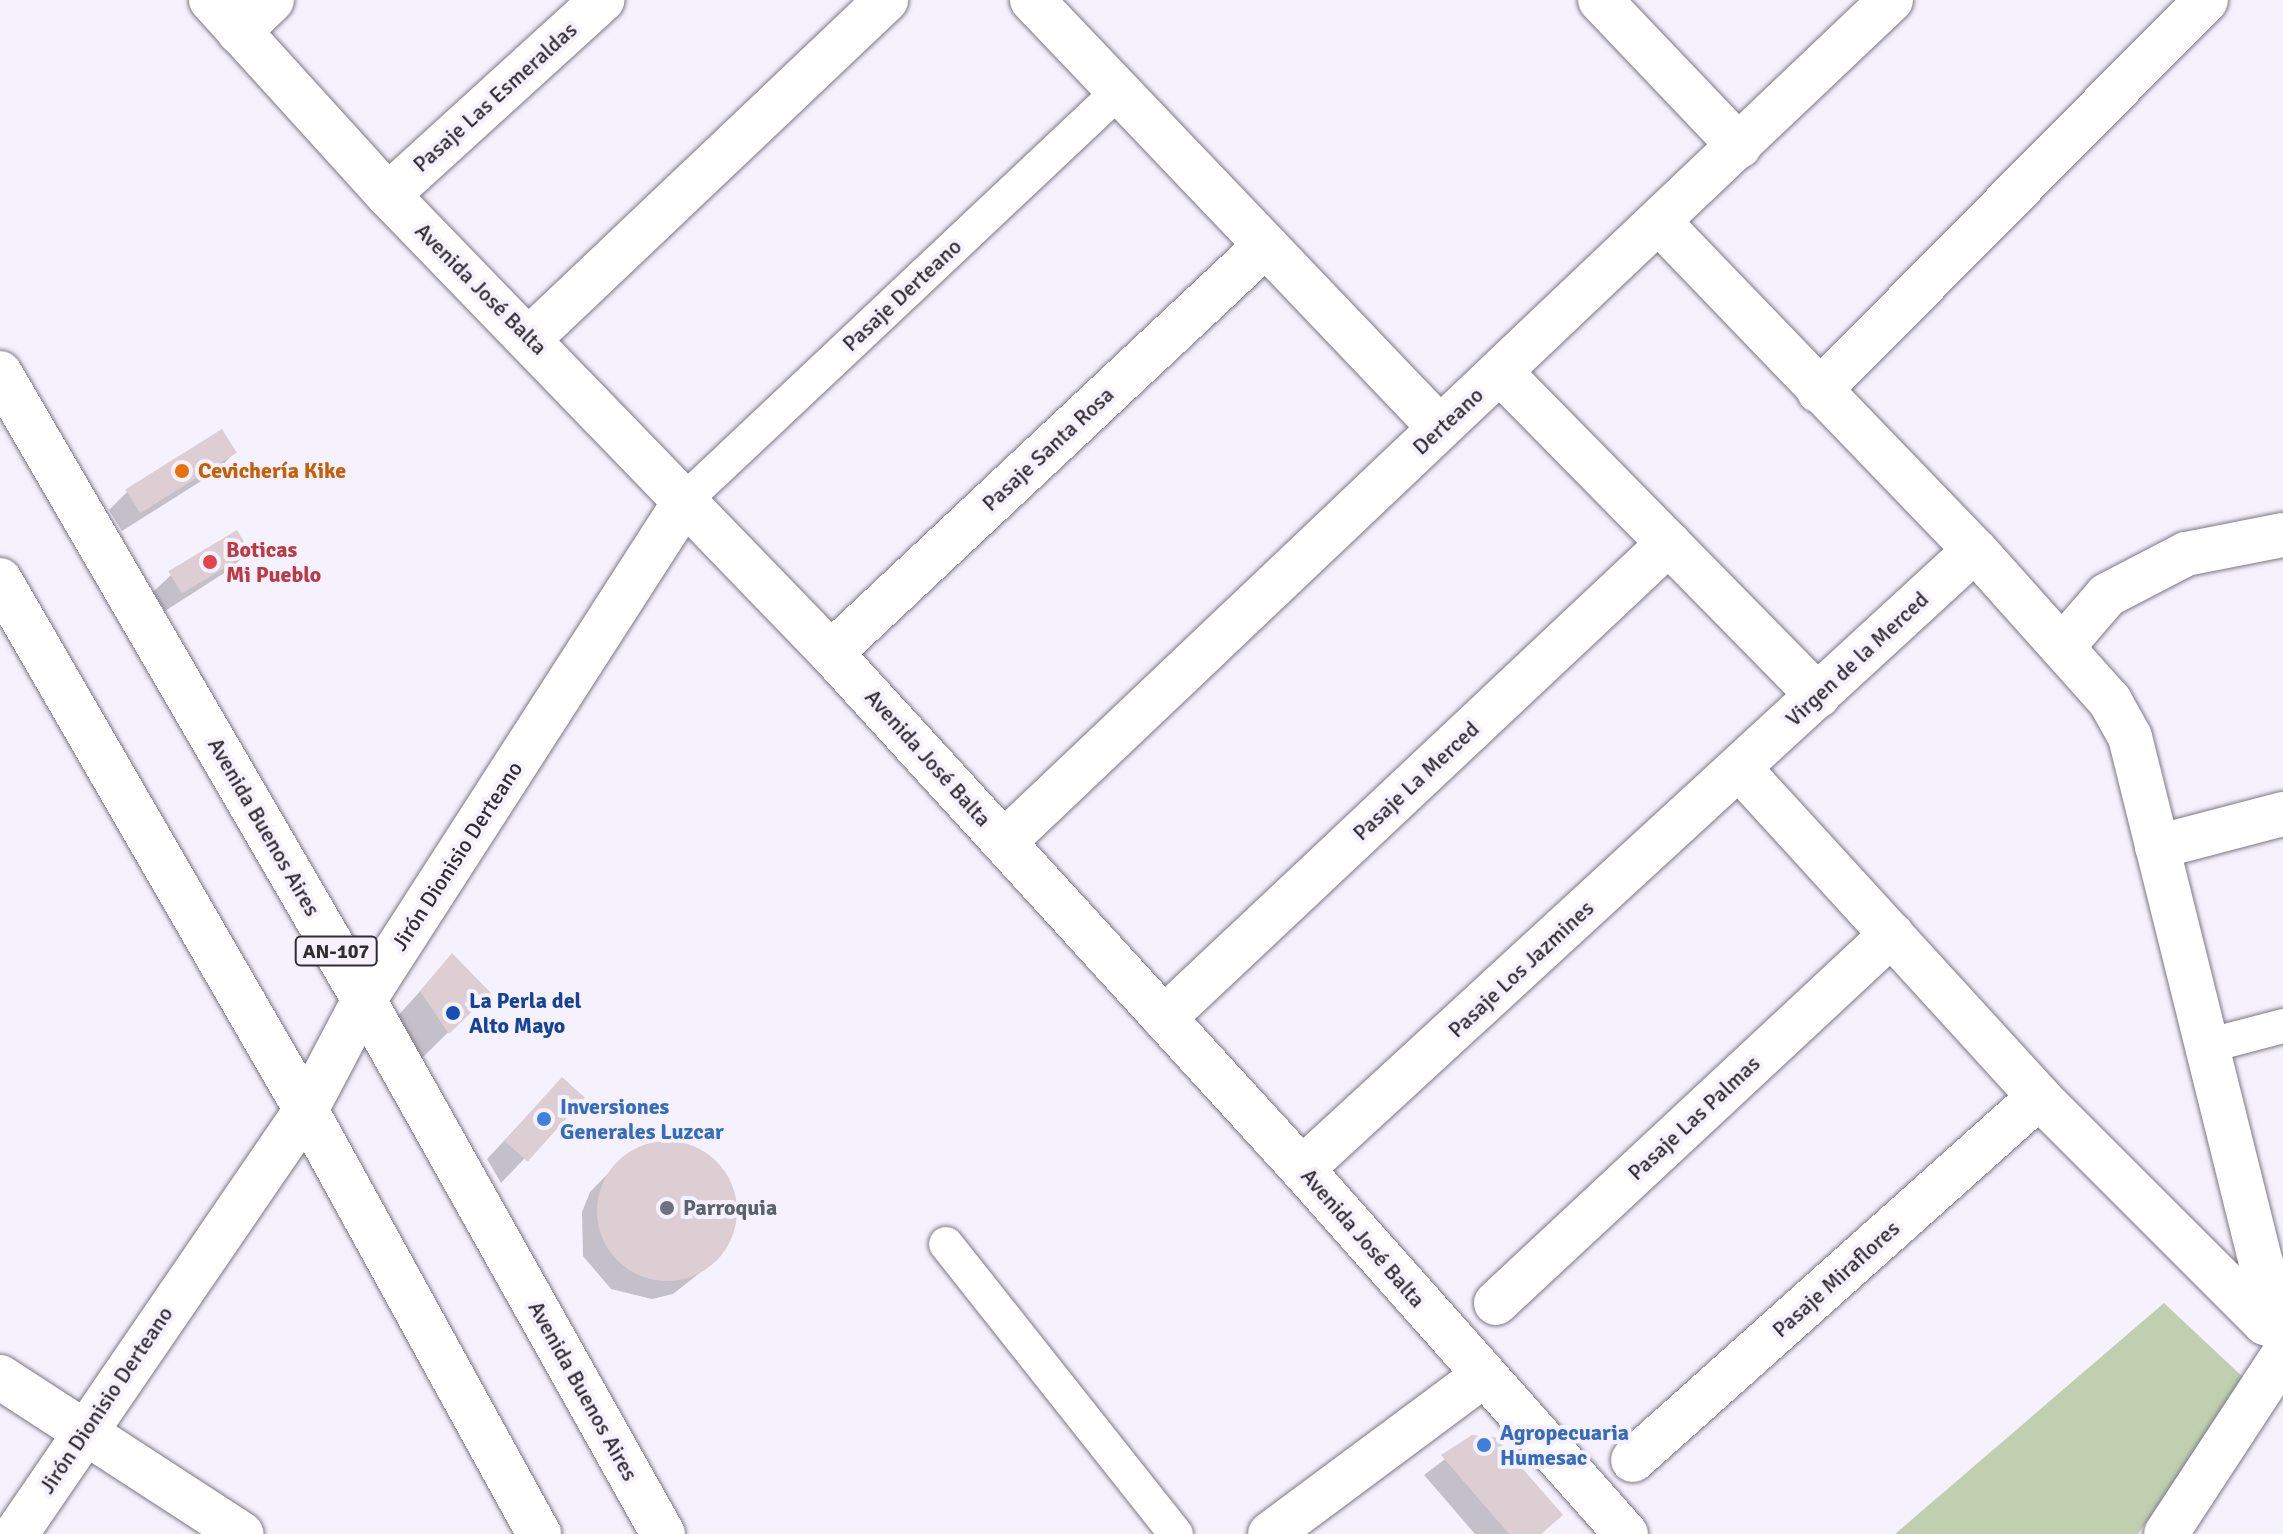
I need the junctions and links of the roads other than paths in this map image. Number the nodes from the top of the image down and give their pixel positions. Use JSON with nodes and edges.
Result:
{"nodes":[{"id":1,"x":272,"y":0,"type":"edge"},
{"id":2,"x":602,"y":0,"type":"edge"},
{"id":3,"x":886,"y":0,"type":"edge"},
{"id":4,"x":1032,"y":0,"type":"edge"},
{"id":5,"x":1600,"y":0,"type":"edge"},
{"id":6,"x":1891,"y":0,"type":"edge"},
{"id":7,"x":2206,"y":0,"type":"edge"},
{"id":8,"x":225,"y":16,"type":"edge"},
{"id":9,"x":1118,"y":92,"type":"junction"},
{"id":10,"x":1739,"y":146,"type":"junction"},
{"id":11,"x":388,"y":195,"type":"junction"},
{"id":12,"x":1659,"y":222,"type":"junction"},
{"id":13,"x":1266,"y":245,"type":"junction"},
{"id":14,"x":530,"y":338,"type":"junction"},
{"id":15,"x":1500,"y":372,"type":"junction"},
{"id":16,"x":0,"y":373,"type":"edge"},
{"id":17,"x":1819,"y":391,"type":"junction"},
{"id":18,"x":1440,"y":428,"type":"junction"},
{"id":19,"x":687,"y":498,"type":"junction"},
{"id":20,"x":2283,"y":535,"type":"edge"},
{"id":21,"x":1669,"y":543,"type":"junction"},
{"id":22,"x":1975,"y":550,"type":"junction"},
{"id":23,"x":0,"y":580,"type":"edge"},
{"id":24,"x":2063,"y":646,"type":"junction"},
{"id":25,"x":831,"y":653,"type":"junction"},
{"id":26,"x":1818,"y":696,"type":"junction"},
{"id":27,"x":1739,"y":768,"type":"junction"},
{"id":28,"x":2283,"y":814,"type":"edge"},
{"id":29,"x":1004,"y":842,"type":"junction"},
{"id":30,"x":2157,"y":847,"type":"junction"},
{"id":31,"x":1892,"y":934,"type":"junction"},
{"id":32,"x":364,"y":1000,"type":"junction"},
{"id":33,"x":1164,"y":1018,"type":"junction"},
{"id":34,"x":2283,"y":1026,"type":"edge"},
{"id":35,"x":2207,"y":1046,"type":"junction"},
{"id":36,"x":2039,"y":1097,"type":"junction"},
{"id":37,"x":306,"y":1110,"type":"junction"},
{"id":38,"x":1302,"y":1169,"type":"junction"},
{"id":39,"x":946,"y":1244,"type":"dead end"},
{"id":40,"x":2272,"y":1260,"type":"edge"},
{"id":41,"x":1496,"y":1303,"type":"dead end"},
{"id":42,"x":2283,"y":1316,"type":"edge"},
{"id":43,"x":2283,"y":1330,"type":"edge"},
{"id":44,"x":2283,"y":1355,"type":"edge"},
{"id":45,"x":1484,"y":1375,"type":"junction"},
{"id":46,"x":0,"y":1377,"type":"edge"},
{"id":47,"x":85,"y":1430,"type":"junction"},
{"id":48,"x":1633,"y":1460,"type":"dead end"},
{"id":49,"x":16,"y":1534,"type":"edge"},
{"id":50,"x":242,"y":1534,"type":"edge"},
{"id":51,"x":539,"y":1534,"type":"edge"},
{"id":52,"x":663,"y":1534,"type":"edge"},
{"id":53,"x":1176,"y":1534,"type":"edge"},
{"id":54,"x":1270,"y":1534,"type":"edge"},
{"id":55,"x":1626,"y":1534,"type":"edge"},
{"id":56,"x":2166,"y":1534,"type":"edge"}],
"edges":[{"from":1,"to":8,"type":"street"},
{"from":2,"to":11,"type":"street","name":"Pasaje Las Esmeraldas"},
{"from":3,"to":14,"type":"street"},
{"from":4,"to":9,"type":"street"},
{"from":5,"to":10,"type":"street"},
{"from":6,"to":10,"type":"street","name":"Derteano"},
{"from":7,"to":17,"type":"street"},
{"from":8,"to":11,"type":"street","name":"Avenida José Balta"},
{"from":9,"to":13,"type":"street"},
{"from":9,"to":19,"type":"street","name":"Pasaje Derteano"},
{"from":10,"to":12,"type":"street","name":"Derteano"},
{"from":11,"to":14,"type":"street","name":"Avenida José Balta"},
{"from":12,"to":15,"type":"street","name":"Derteano"},
{"from":12,"to":17,"type":"street"},
{"from":13,"to":18,"type":"street"},
{"from":13,"to":25,"type":"street","name":"Pasaje Santa Rosa"},
{"from":14,"to":19,"type":"street","name":"Avenida José Balta"},
{"from":15,"to":18,"type":"street","name":"Derteano"},
{"from":15,"to":21,"type":"street"},
{"from":16,"to":32,"type":"street","name":"Avenida Buenos Aires","number":"AN-107"},
{"from":17,"to":22,"type":"street"},
{"from":18,"to":29,"type":"street","name":"Derteano"},
{"from":19,"to":25,"type":"street","name":"Avenida José Balta"},
{"from":19,"to":32,"type":"street","name":"Jirón Dionisio Derteano"},
{"from":20,"to":24,"type":"street"},
{"from":21,"to":26,"type":"street"},
{"from":21,"to":33,"type":"street","name":"Pasaje La Merced"},
{"from":22,"to":24,"type":"street"},
{"from":22,"to":26,"type":"street","name":"Virgen de la Merced"},
{"from":23,"to":37,"type":"street"},
{"from":24,"to":30,"type":"street"},
{"from":25,"to":29,"type":"street","name":"Avenida José Balta"},
{"from":26,"to":27,"type":"street","name":"Virgen de la Merced"},
{"from":27,"to":31,"type":"street"},
{"from":27,"to":38,"type":"street","name":"Pasaje Los Jazmines"},
{"from":28,"to":30,"type":"street"},
{"from":29,"to":33,"type":"street","name":"Avenida José Balta"},
{"from":30,"to":35,"type":"street"},
{"from":31,"to":36,"type":"street"},
{"from":31,"to":41,"type":"street","name":"Pasaje Las Palmas"},
{"from":32,"to":37,"type":"street","name":"Jirón Dionisio Derteano"},
{"from":32,"to":52,"type":"street","name":"Avenida Buenos Aires","number":"AN-107"},
{"from":33,"to":38,"type":"street","name":"Avenida José Balta"},
{"from":34,"to":35,"type":"street"},
{"from":35,"to":40,"type":"street"},
{"from":36,"to":43,"type":"street"},
{"from":36,"to":48,"type":"street","name":"Pasaje Miraflores"},
{"from":37,"to":47,"type":"street","name":"Jirón Dionisio Derteano"},
{"from":37,"to":51,"type":"street"},
{"from":38,"to":45,"type":"street","name":"Avenida José Balta"},
{"from":39,"to":53,"type":"street"},
{"from":40,"to":42,"type":"street"},
{"from":44,"to":56,"type":"street"},
{"from":45,"to":54,"type":"street"},
{"from":45,"to":55,"type":"street","name":"Avenida José Balta"},
{"from":46,"to":47,"type":"street"},
{"from":47,"to":49,"type":"street","name":"Jirón Dionisio Derteano"},
{"from":47,"to":50,"type":"street"}]}
